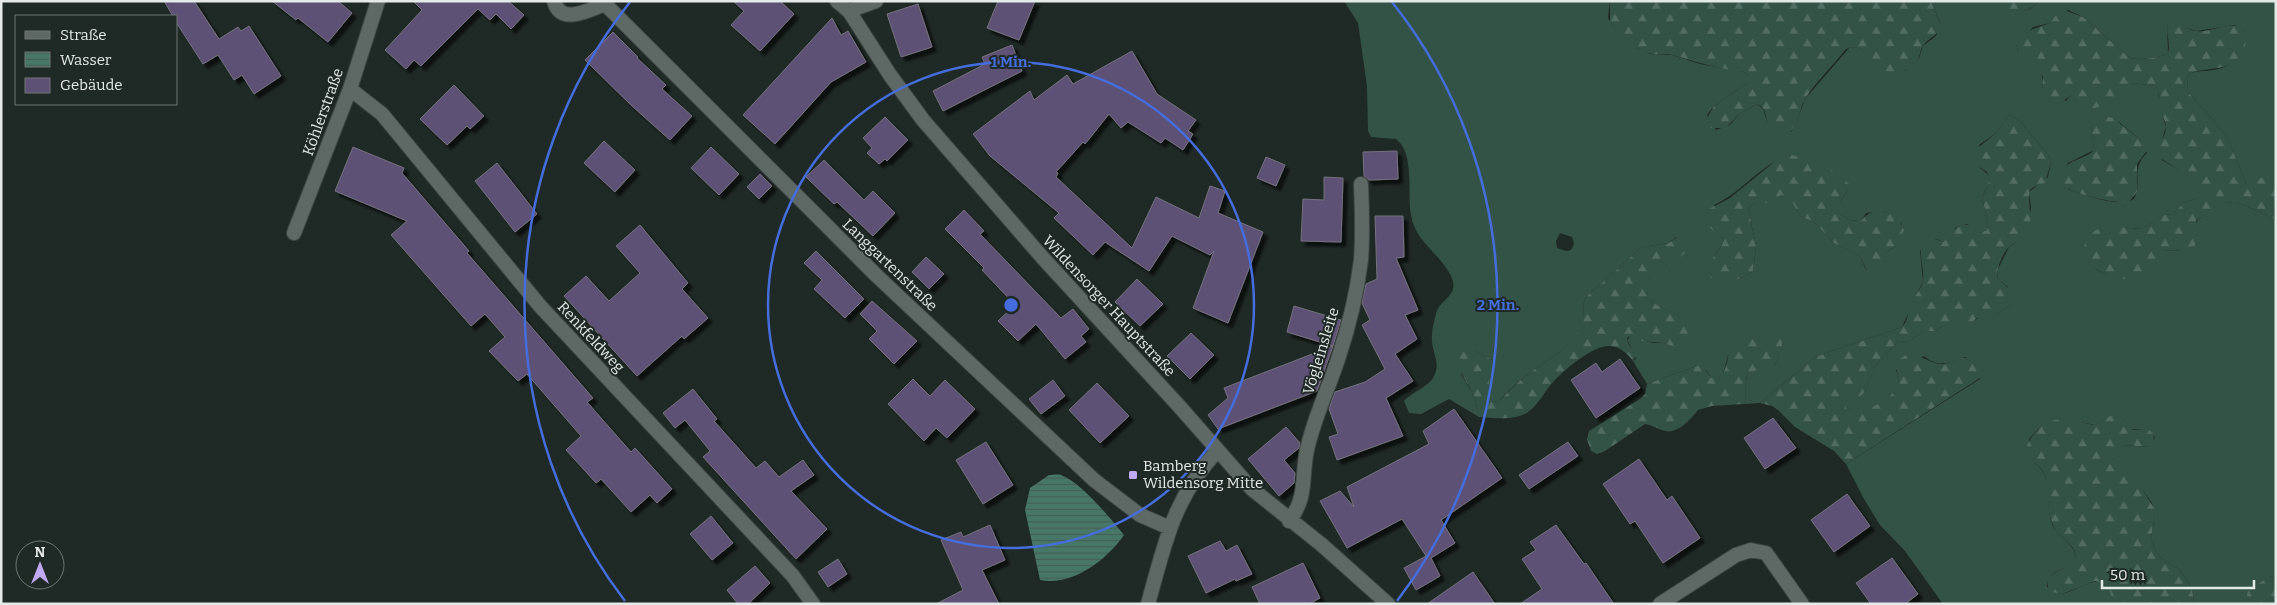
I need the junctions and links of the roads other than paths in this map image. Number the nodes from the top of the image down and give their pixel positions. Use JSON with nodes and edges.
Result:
{"nodes":[{"id":1,"x":378,"y":1,"type":"edge"},
{"id":2,"x":554,"y":1,"type":"edge"},
{"id":3,"x":837,"y":1,"type":"edge"},
{"id":4,"x":876,"y":1,"type":"edge"},
{"id":5,"x":603,"y":3,"type":"edge"},
{"id":6,"x":849,"y":11,"type":"junction"},
{"id":7,"x":350,"y":89,"type":"junction"},
{"id":8,"x":1361,"y":184,"type":"dead end"},
{"id":9,"x":294,"y":233,"type":"dead end"},
{"id":10,"x":1217,"y":451,"type":"junction"},
{"id":11,"x":1289,"y":521,"type":"junction"},
{"id":12,"x":1170,"y":528,"type":"junction"},
{"id":13,"x":813,"y":604,"type":"edge"},
{"id":14,"x":1148,"y":604,"type":"edge"},
{"id":15,"x":1388,"y":604,"type":"edge"},
{"id":16,"x":1660,"y":604,"type":"edge"},
{"id":17,"x":1802,"y":604,"type":"edge"}],
"edges":[{"from":1,"to":7,"type":"street","name":"Köhlerstraße"},
{"from":2,"to":5,"type":"street","name":"Langgartenstraße"},
{"from":3,"to":6,"type":"street","name":"Wildensorger Hauptstraße"},
{"from":4,"to":6,"type":"street"},
{"from":5,"to":12,"type":"street","name":"Langgartenstraße"},
{"from":6,"to":10,"type":"street","name":"Wildensorger Hauptstraße"},
{"from":7,"to":9,"type":"street","name":"Köhlerstraße"},
{"from":7,"to":13,"type":"street","name":"Renkfeldweg"},
{"from":8,"to":11,"type":"street","name":"Vögleinsleite"},
{"from":10,"to":11,"type":"street","name":"Wildensorger Hauptstraße"},
{"from":10,"to":12,"type":"street"},
{"from":11,"to":15,"type":"street","name":"Wildensorger Hauptstraße"},
{"from":12,"to":14,"type":"street"},
{"from":16,"to":17,"type":"street"}]}
